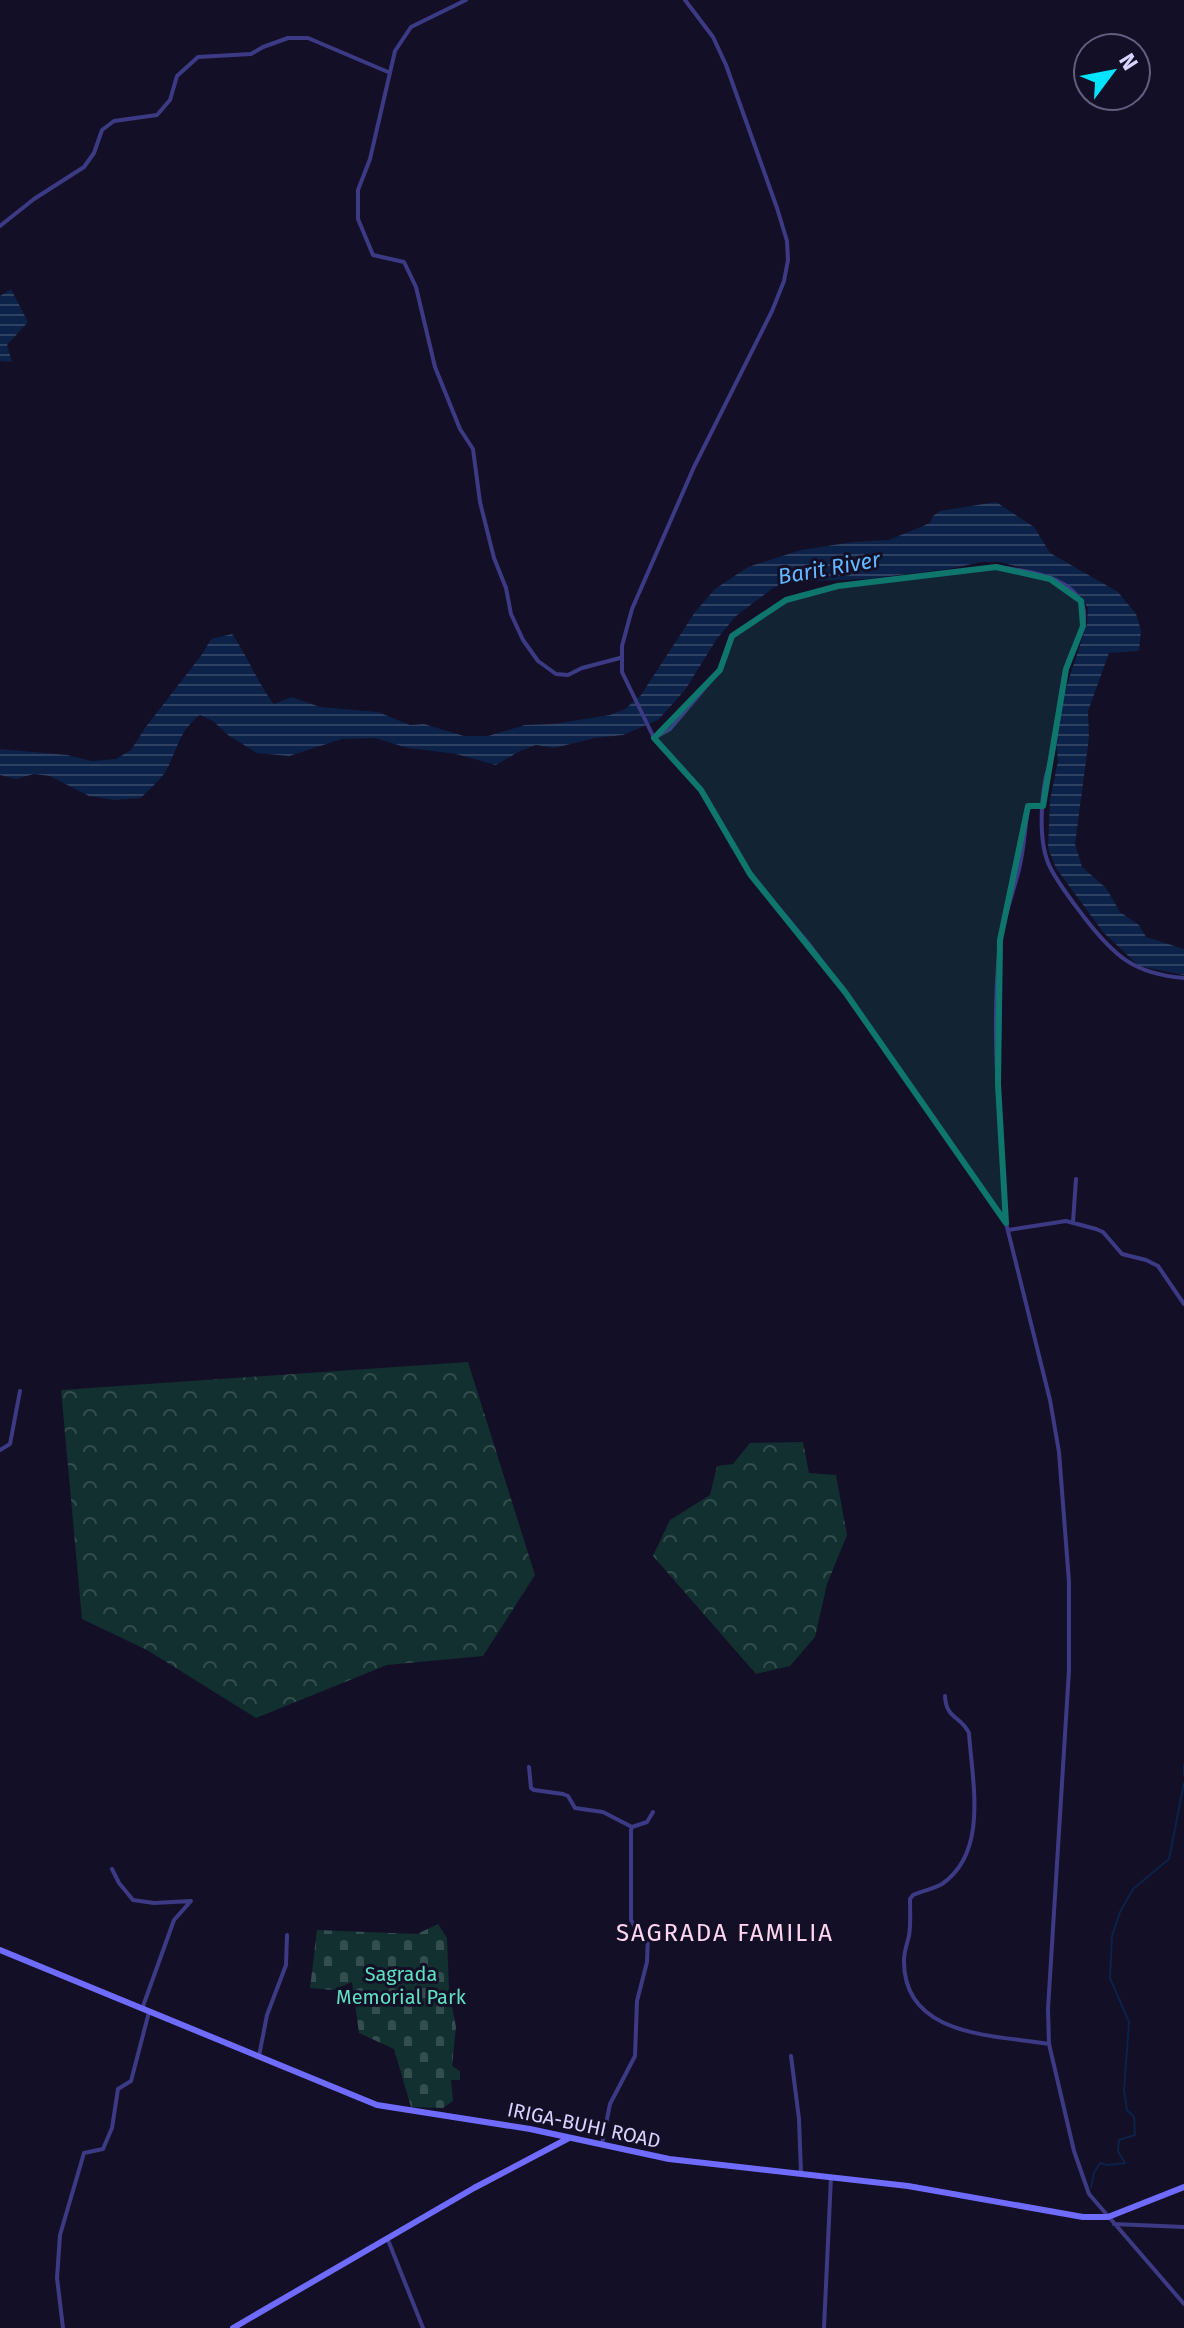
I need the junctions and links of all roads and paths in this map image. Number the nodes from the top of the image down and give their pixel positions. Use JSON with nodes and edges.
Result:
{"nodes":[{"id":1,"x":466,"y":0,"type":"edge"},
{"id":2,"x":685,"y":0,"type":"edge"},
{"id":3,"x":388,"y":72,"type":"junction"},
{"id":4,"x":0,"y":226,"type":"edge"},
{"id":5,"x":620,"y":658,"type":"junction"},
{"id":6,"x":654,"y":738,"type":"junction"},
{"id":7,"x":1043,"y":806,"type":"junction"},
{"id":8,"x":1184,"y":978,"type":"edge"},
{"id":9,"x":1076,"y":1179,"type":"dead end"},
{"id":10,"x":1073,"y":1222,"type":"junction"},
{"id":11,"x":1006,"y":1223,"type":"junction"},
{"id":12,"x":1008,"y":1230,"type":"junction"},
{"id":13,"x":1184,"y":1304,"type":"edge"},
{"id":14,"x":20,"y":1391,"type":"dead end"},
{"id":15,"x":0,"y":1450,"type":"edge"},
{"id":16,"x":945,"y":1696,"type":"dead end"},
{"id":17,"x":529,"y":1767,"type":"dead end"},
{"id":18,"x":653,"y":1812,"type":"dead end"},
{"id":19,"x":632,"y":1827,"type":"junction"},
{"id":20,"x":112,"y":1869,"type":"dead end"},
{"id":21,"x":287,"y":1935,"type":"dead end"},
{"id":22,"x":0,"y":1950,"type":"edge"},
{"id":23,"x":145,"y":2011,"type":"junction"},
{"id":24,"x":1049,"y":2044,"type":"junction"},
{"id":25,"x":791,"y":2056,"type":"dead end"},
{"id":26,"x":258,"y":2058,"type":"junction"},
{"id":27,"x":569,"y":2138,"type":"junction"},
{"id":28,"x":602,"y":2144,"type":"junction"},
{"id":29,"x":801,"y":2174,"type":"junction"},
{"id":30,"x":831,"y":2177,"type":"junction"},
{"id":31,"x":1184,"y":2187,"type":"edge"},
{"id":32,"x":1108,"y":2217,"type":"junction"},
{"id":33,"x":1114,"y":2224,"type":"junction"},
{"id":34,"x":1184,"y":2227,"type":"edge"},
{"id":35,"x":388,"y":2240,"type":"junction"},
{"id":36,"x":1184,"y":2304,"type":"edge"},
{"id":37,"x":63,"y":2328,"type":"edge"},
{"id":38,"x":233,"y":2328,"type":"edge"},
{"id":39,"x":423,"y":2328,"type":"edge"},
{"id":40,"x":824,"y":2328,"type":"edge"}],
"edges":[{"from":1,"to":3,"type":"street"},
{"from":2,"to":5,"type":"street"},
{"from":3,"to":4,"type":"street"},
{"from":3,"to":5,"type":"street"},
{"from":5,"to":6,"type":"street"},
{"from":6,"to":7,"type":"street"},
{"from":6,"to":11,"type":"street"},
{"from":7,"to":8,"type":"street"},
{"from":7,"to":11,"type":"street"},
{"from":9,"to":10,"type":"street"},
{"from":10,"to":12,"type":"street"},
{"from":10,"to":13,"type":"street"},
{"from":11,"to":12,"type":"street"},
{"from":12,"to":24,"type":"street"},
{"from":14,"to":15,"type":"street"},
{"from":16,"to":24,"type":"street"},
{"from":17,"to":19,"type":"street"},
{"from":18,"to":19,"type":"street"},
{"from":19,"to":28,"type":"street"},
{"from":20,"to":23,"type":"street"},
{"from":21,"to":26,"type":"street"},
{"from":22,"to":23,"type":"main road","name":"IRIGA-BUHI ROAD"},
{"from":23,"to":26,"type":"main road","name":"IRIGA-BUHI ROAD"},
{"from":23,"to":37,"type":"street"},
{"from":24,"to":32,"type":"street"},
{"from":25,"to":29,"type":"street"},
{"from":26,"to":27,"type":"main road","name":"IRIGA-BUHI ROAD"},
{"from":27,"to":28,"type":"main road","name":"IRIGA-BUHI ROAD"},
{"from":27,"to":35,"type":"main road"},
{"from":28,"to":29,"type":"main road","name":"IRIGA-BUHI ROAD"},
{"from":29,"to":30,"type":"main road","name":"IRIGA-BUHI ROAD"},
{"from":30,"to":32,"type":"main road","name":"IRIGA-BUHI ROAD"},
{"from":30,"to":40,"type":"street"},
{"from":31,"to":32,"type":"main road","name":"IRIGA-BUHI ROAD"},
{"from":32,"to":33,"type":"street"},
{"from":33,"to":34,"type":"street"},
{"from":33,"to":36,"type":"street"},
{"from":35,"to":38,"type":"main road"},
{"from":35,"to":39,"type":"street"}]}
